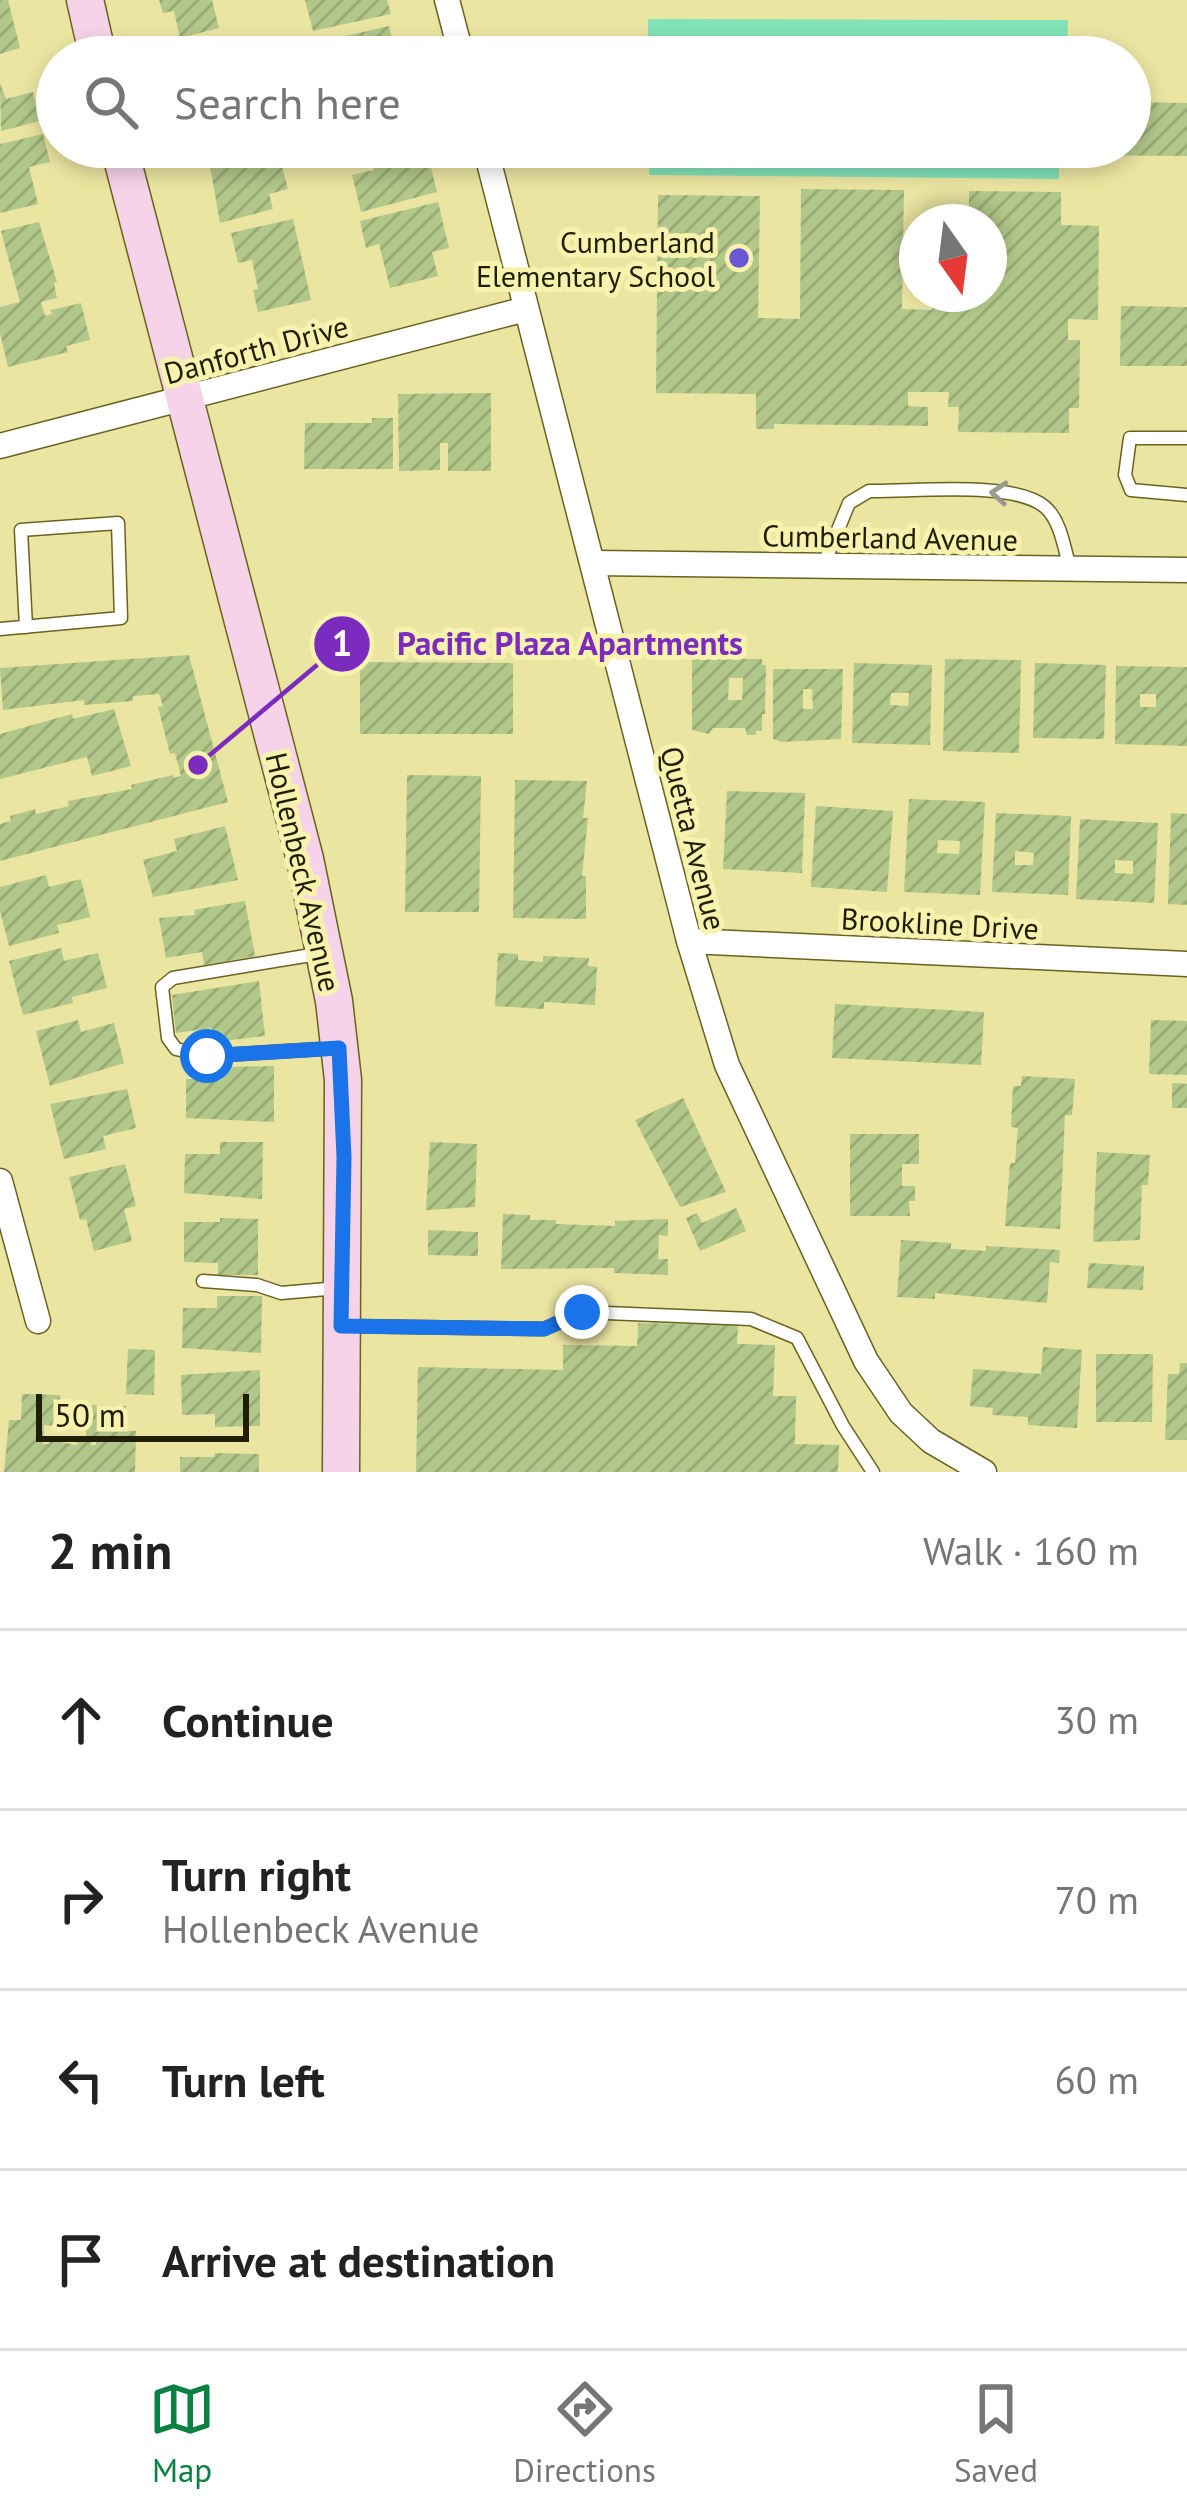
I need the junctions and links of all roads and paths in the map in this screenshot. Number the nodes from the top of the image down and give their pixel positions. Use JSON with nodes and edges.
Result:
{"nodes":[{"id":1,"x":85,"y":0,"type":"edge"},
{"id":2,"x":447,"y":0,"type":"edge"},
{"id":3,"x":93,"y":36,"type":"edge"},
{"id":4,"x":456,"y":36,"type":"edge"},
{"id":5,"x":124,"y":168,"type":"edge"},
{"id":6,"x":490,"y":168,"type":"edge"},
{"id":7,"x":526,"y":310,"type":"junction"},
{"id":8,"x":182,"y":400,"type":"junction"},
{"id":9,"x":1187,"y":438,"type":"edge"},
{"id":10,"x":0,"y":446,"type":"edge"},
{"id":11,"x":1187,"y":495,"type":"edge"},
{"id":12,"x":593,"y":563,"type":"junction"},
{"id":13,"x":824,"y":566,"type":"junction"},
{"id":14,"x":1070,"y":569,"type":"junction"},
{"id":15,"x":1187,"y":570,"type":"edge"},
{"id":16,"x":26,"y":627,"type":"junction"},
{"id":17,"x":0,"y":629,"type":"edge"},
{"id":18,"x":689,"y":941,"type":"junction"},
{"id":19,"x":324,"y":952,"type":"junction"},
{"id":20,"x":1187,"y":964,"type":"edge"},
{"id":21,"x":339,"y":1048,"type":"junction"},
{"id":22,"x":0,"y":1180,"type":"edge"},
{"id":23,"x":202,"y":1281,"type":"dead end"},
{"id":24,"x":342,"y":1288,"type":"junction"},
{"id":25,"x":38,"y":1321,"type":"dead end"},
{"id":26,"x":341,"y":1326,"type":"junction"},
{"id":27,"x":341,"y":1472,"type":"edge"},
{"id":28,"x":873,"y":1472,"type":"edge"},
{"id":29,"x":984,"y":1472,"type":"edge"}],
"edges":[{"from":1,"to":3,"type":"street"},
{"from":2,"to":4,"type":"street"},
{"from":5,"to":8,"type":"street","name":"Hollenbeck Avenue"},
{"from":6,"to":7,"type":"street","name":"Quetta Avenue"},
{"from":7,"to":8,"type":"street","name":"Danforth Drive"},
{"from":7,"to":12,"type":"street","name":"Quetta Avenue"},
{"from":8,"to":10,"type":"street","name":"Danforth Drive"},
{"from":8,"to":19,"type":"street","name":"Hollenbeck Avenue"},
{"from":9,"to":11,"type":"lane"},
{"from":12,"to":13,"type":"street","name":"Cumberland Avenue"},
{"from":12,"to":18,"type":"street","name":"Quetta Avenue"},
{"from":13,"to":14,"type":"street","name":"Cumberland Avenue"},
{"from":14,"to":13,"type":"lane","one_way":true},
{"from":14,"to":15,"type":"street","name":"Cumberland Avenue"},
{"from":16,"to":16,"type":"lane"},
{"from":16,"to":17,"type":"lane"},
{"from":18,"to":20,"type":"street","name":"Brookline Drive"},
{"from":18,"to":29,"type":"street","name":"Quetta Avenue"},
{"from":19,"to":21,"type":"street","name":"Hollenbeck Avenue"},
{"from":19,"to":21,"type":"lane"},
{"from":21,"to":24,"type":"street","name":"Hollenbeck Avenue"},
{"from":22,"to":25,"type":"street"},
{"from":23,"to":24,"type":"lane"},
{"from":24,"to":26,"type":"street","name":"Hollenbeck Avenue"},
{"from":26,"to":27,"type":"street","name":"Hollenbeck Avenue"},
{"from":26,"to":28,"type":"lane"}]}
